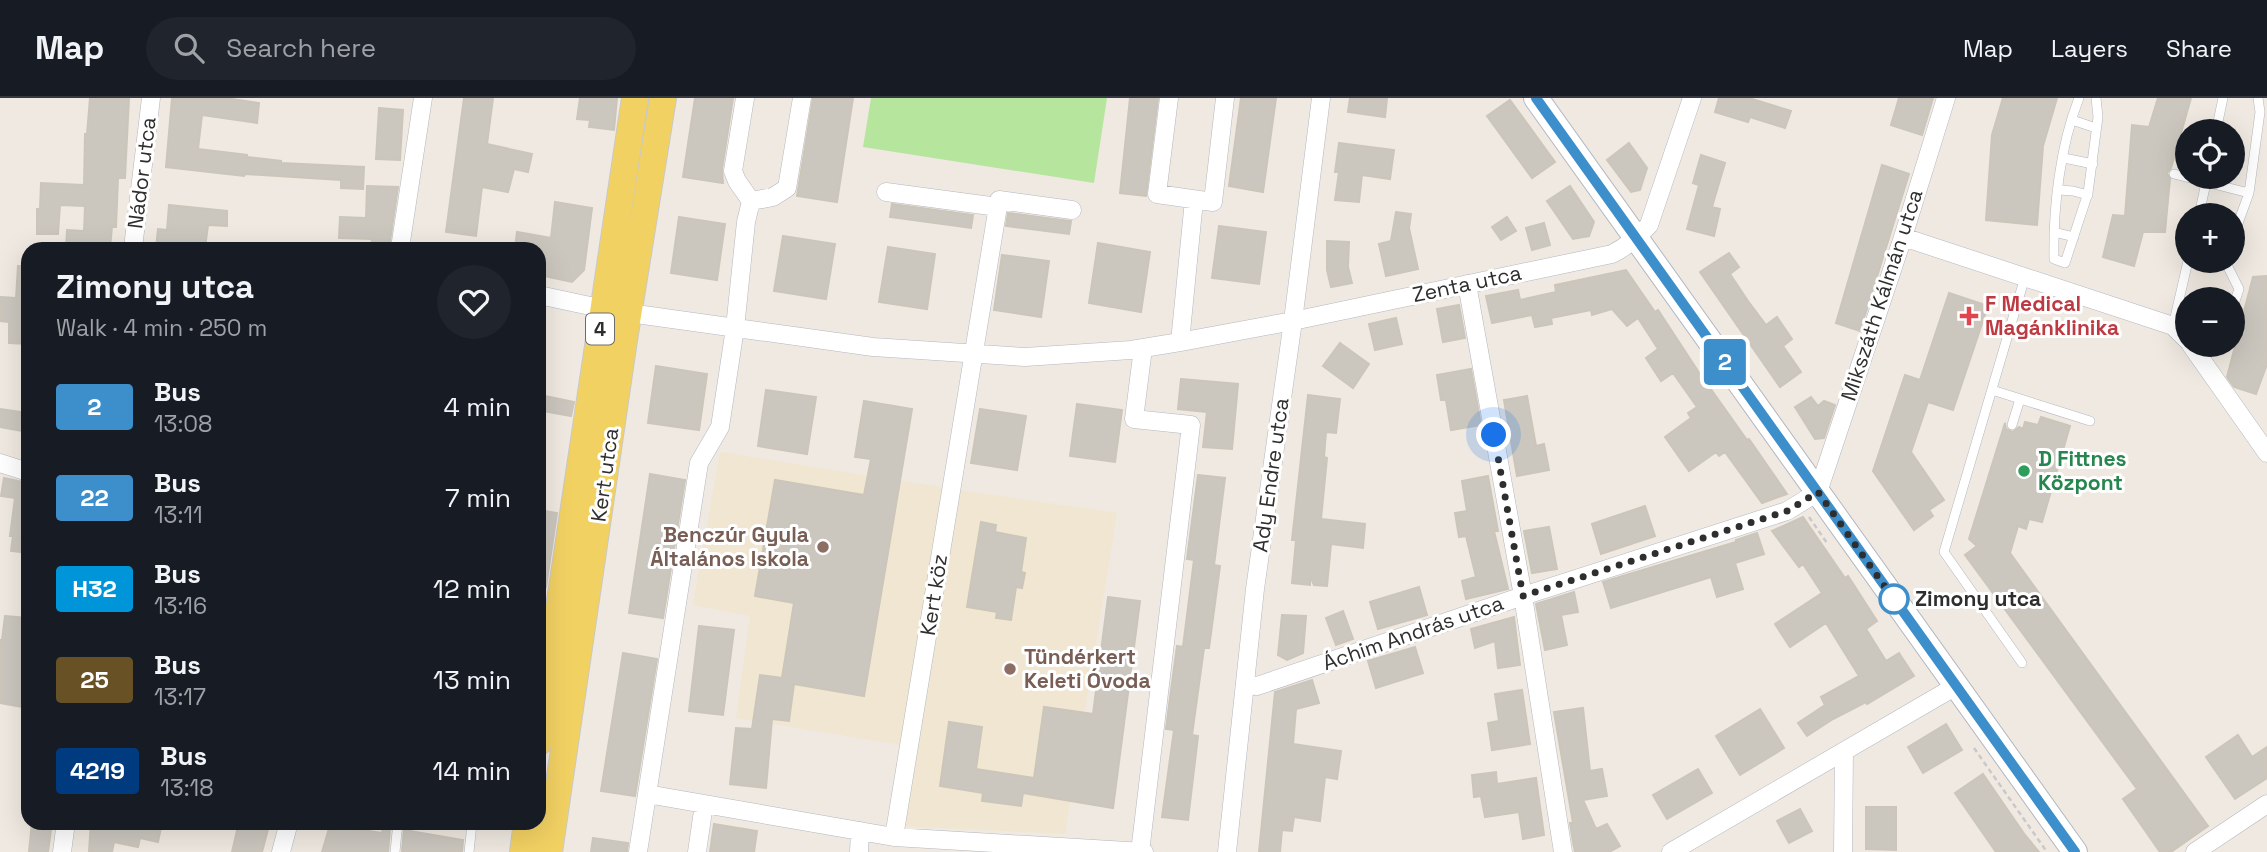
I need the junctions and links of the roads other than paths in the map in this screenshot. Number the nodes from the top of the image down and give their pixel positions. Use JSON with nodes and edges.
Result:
{"nodes":[{"id":1,"x":151,"y":98,"type":"edge"},
{"id":2,"x":423,"y":98,"type":"edge"},
{"id":3,"x":635,"y":98,"type":"edge"},
{"id":4,"x":663,"y":98,"type":"edge"},
{"id":5,"x":745,"y":98,"type":"edge"},
{"id":6,"x":802,"y":98,"type":"edge"},
{"id":7,"x":1169,"y":98,"type":"edge"},
{"id":8,"x":1225,"y":98,"type":"edge"},
{"id":9,"x":1321,"y":98,"type":"edge"},
{"id":10,"x":1536,"y":98,"type":"edge"},
{"id":11,"x":1692,"y":98,"type":"edge"},
{"id":12,"x":1946,"y":98,"type":"edge"},
{"id":13,"x":2080,"y":98,"type":"edge"},
{"id":14,"x":2096,"y":98,"type":"edge"},
{"id":15,"x":2223,"y":98,"type":"edge"},
{"id":16,"x":2258,"y":98,"type":"edge"},
{"id":17,"x":2219,"y":119,"type":"edge"},
{"id":18,"x":2072,"y":120,"type":"junction"},
{"id":19,"x":2096,"y":128,"type":"junction"},
{"id":20,"x":2064,"y":158,"type":"junction"},
{"id":21,"x":2093,"y":164,"type":"junction"},
{"id":22,"x":2239,"y":189,"type":"edge"},
{"id":23,"x":2059,"y":190,"type":"junction"},
{"id":24,"x":886,"y":192,"type":"dead end"},
{"id":25,"x":2249,"y":192,"type":"junction"},
{"id":26,"x":2088,"y":195,"type":"junction"},
{"id":27,"x":1194,"y":200,"type":"junction"},
{"id":28,"x":751,"y":201,"type":"junction"},
{"id":29,"x":2245,"y":203,"type":"edge"},
{"id":30,"x":998,"y":207,"type":"junction"},
{"id":31,"x":1072,"y":210,"type":"dead end"},
{"id":32,"x":2054,"y":232,"type":"junction"},
{"id":33,"x":1637,"y":237,"type":"junction"},
{"id":34,"x":1903,"y":237,"type":"junction"},
{"id":35,"x":2074,"y":237,"type":"junction"},
{"id":36,"x":134,"y":242,"type":"edge"},
{"id":37,"x":401,"y":242,"type":"edge"},
{"id":38,"x":2185,"y":273,"type":"edge"},
{"id":39,"x":2025,"y":277,"type":"junction"},
{"id":40,"x":1467,"y":284,"type":"junction"},
{"id":41,"x":546,"y":296,"type":"edge"},
{"id":42,"x":616,"y":311,"type":"junction"},
{"id":43,"x":1293,"y":321,"type":"junction"},
{"id":44,"x":2173,"y":326,"type":"joint"},
{"id":45,"x":735,"y":328,"type":"junction"},
{"id":46,"x":1180,"y":342,"type":"junction"},
{"id":47,"x":1143,"y":348,"type":"junction"},
{"id":48,"x":974,"y":354,"type":"junction"},
{"id":49,"x":2199,"y":357,"type":"edge"},
{"id":50,"x":1992,"y":390,"type":"junction"},
{"id":51,"x":2020,"y":399,"type":"junction"},
{"id":52,"x":2090,"y":421,"type":"dead end"},
{"id":53,"x":2012,"y":425,"type":"dead end"},
{"id":54,"x":595,"y":452,"type":"junction"},
{"id":55,"x":2267,"y":453,"type":"edge"},
{"id":56,"x":0,"y":463,"type":"edge"},
{"id":57,"x":21,"y":470,"type":"edge"},
{"id":58,"x":1818,"y":492,"type":"junction"},
{"id":59,"x":1523,"y":596,"type":"junction"},
{"id":60,"x":2022,"y":663,"type":"dead end"},
{"id":61,"x":1245,"y":685,"type":"junction"},
{"id":62,"x":1956,"y":686,"type":"junction"},
{"id":63,"x":549,"y":724,"type":"edge"},
{"id":64,"x":1844,"y":751,"type":"junction"},
{"id":65,"x":647,"y":794,"type":"junction"},
{"id":66,"x":704,"y":804,"type":"junction"},
{"id":67,"x":2267,"y":804,"type":"edge"},
{"id":68,"x":65,"y":830,"type":"edge"},
{"id":69,"x":287,"y":830,"type":"edge"},
{"id":70,"x":397,"y":830,"type":"edge"},
{"id":71,"x":471,"y":830,"type":"edge"},
{"id":72,"x":526,"y":830,"type":"edge"},
{"id":73,"x":860,"y":831,"type":"junction"},
{"id":74,"x":894,"y":837,"type":"junction"},
{"id":75,"x":62,"y":852,"type":"edge"},
{"id":76,"x":281,"y":852,"type":"edge"},
{"id":77,"x":395,"y":852,"type":"edge"},
{"id":78,"x":468,"y":852,"type":"edge"},
{"id":79,"x":523,"y":852,"type":"edge"},
{"id":80,"x":549,"y":852,"type":"edge"},
{"id":81,"x":638,"y":852,"type":"edge"},
{"id":82,"x":697,"y":852,"type":"edge"},
{"id":83,"x":859,"y":852,"type":"edge"},
{"id":84,"x":1142,"y":852,"type":"edge"},
{"id":85,"x":1227,"y":852,"type":"edge"},
{"id":86,"x":1563,"y":852,"type":"edge"},
{"id":87,"x":1671,"y":852,"type":"edge"},
{"id":88,"x":1843,"y":852,"type":"edge"},
{"id":89,"x":2075,"y":852,"type":"edge"},
{"id":90,"x":2195,"y":852,"type":"edge"}],
"edges":[{"from":1,"to":36,"type":"street","name":"Nádor utca"},
{"from":2,"to":37,"type":"street"},
{"from":3,"to":42,"type":"main road","name":"Kert utca","number":"4"},
{"from":4,"to":42,"type":"main road","name":"Kert utca","number":"4"},
{"from":5,"to":28,"type":"street"},
{"from":6,"to":28,"type":"street"},
{"from":7,"to":27,"type":"street"},
{"from":8,"to":27,"type":"street"},
{"from":9,"to":43,"type":"street","name":"Ady Endre utca"},
{"from":10,"to":33,"type":"main road"},
{"from":11,"to":33,"type":"street"},
{"from":12,"to":34,"type":"street","name":"Mikszáth Kálmán utca"},
{"from":13,"to":18,"type":"lane"},
{"from":14,"to":19,"type":"lane"},
{"from":15,"to":17,"type":"lane"},
{"from":16,"to":25,"type":"lane"},
{"from":18,"to":19,"type":"lane"},
{"from":18,"to":20,"type":"lane"},
{"from":19,"to":21,"type":"lane"},
{"from":20,"to":21,"type":"lane"},
{"from":20,"to":23,"type":"lane"},
{"from":21,"to":26,"type":"lane"},
{"from":22,"to":25,"type":"lane"},
{"from":23,"to":26,"type":"lane"},
{"from":23,"to":32,"type":"lane"},
{"from":24,"to":30,"type":"street"},
{"from":25,"to":29,"type":"lane"},
{"from":26,"to":35,"type":"lane"},
{"from":27,"to":46,"type":"street"},
{"from":28,"to":45,"type":"street"},
{"from":30,"to":31,"type":"street"},
{"from":30,"to":48,"type":"street","name":"Kert köz"},
{"from":32,"to":35,"type":"lane"},
{"from":32,"to":35,"type":"lane"},
{"from":33,"to":40,"type":"street","name":"Zenta utca"},
{"from":33,"to":58,"type":"main road"},
{"from":34,"to":39,"type":"street"},
{"from":34,"to":58,"type":"street","name":"Mikszáth Kálmán utca"},
{"from":38,"to":44,"type":"lane"},
{"from":39,"to":44,"type":"street"},
{"from":39,"to":50,"type":"lane"},
{"from":40,"to":43,"type":"street","name":"Zenta utca"},
{"from":40,"to":59,"type":"street"},
{"from":41,"to":42,"type":"street","name":"Zenta utca"},
{"from":42,"to":45,"type":"street","name":"Zenta utca"},
{"from":42,"to":54,"type":"main road","name":"Kert utca","number":"4"},
{"from":43,"to":46,"type":"street","name":"Zenta utca"},
{"from":43,"to":61,"type":"street","name":"Ady Endre utca"},
{"from":45,"to":48,"type":"street","name":"Zenta utca"},
{"from":45,"to":65,"type":"street"},
{"from":46,"to":47,"type":"street","name":"Zenta utca"},
{"from":47,"to":48,"type":"street","name":"Zenta utca"},
{"from":47,"to":84,"type":"street"},
{"from":48,"to":74,"type":"street","name":"Kert köz"},
{"from":49,"to":55,"type":"street"},
{"from":50,"to":51,"type":"lane"},
{"from":50,"to":60,"type":"lane"},
{"from":51,"to":52,"type":"lane"},
{"from":51,"to":53,"type":"lane"},
{"from":54,"to":63,"type":"main road","name":"Kert utca","number":"4"},
{"from":54,"to":63,"type":"main road","name":"Kert utca","number":"4"},
{"from":56,"to":57,"type":"street"},
{"from":58,"to":59,"type":"street","name":"Áchim András utca"},
{"from":58,"to":62,"type":"main road"},
{"from":59,"to":61,"type":"street","name":"Áchim András utca"},
{"from":59,"to":86,"type":"street"},
{"from":61,"to":85,"type":"street","name":"Ady Endre utca"},
{"from":62,"to":64,"type":"street"},
{"from":62,"to":89,"type":"main road"},
{"from":63,"to":80,"type":"main road","name":"Kert utca","number":"4"},
{"from":64,"to":87,"type":"street"},
{"from":64,"to":88,"type":"street"},
{"from":65,"to":66,"type":"street"},
{"from":65,"to":81,"type":"street"},
{"from":66,"to":73,"type":"street"},
{"from":66,"to":82,"type":"street"},
{"from":67,"to":90,"type":"street"},
{"from":68,"to":75,"type":"street"},
{"from":69,"to":76,"type":"street"},
{"from":70,"to":77,"type":"lane"},
{"from":71,"to":78,"type":"lane"},
{"from":72,"to":79,"type":"main road"},
{"from":73,"to":74,"type":"street"},
{"from":73,"to":83,"type":"street"},
{"from":74,"to":84,"type":"street"}]}
